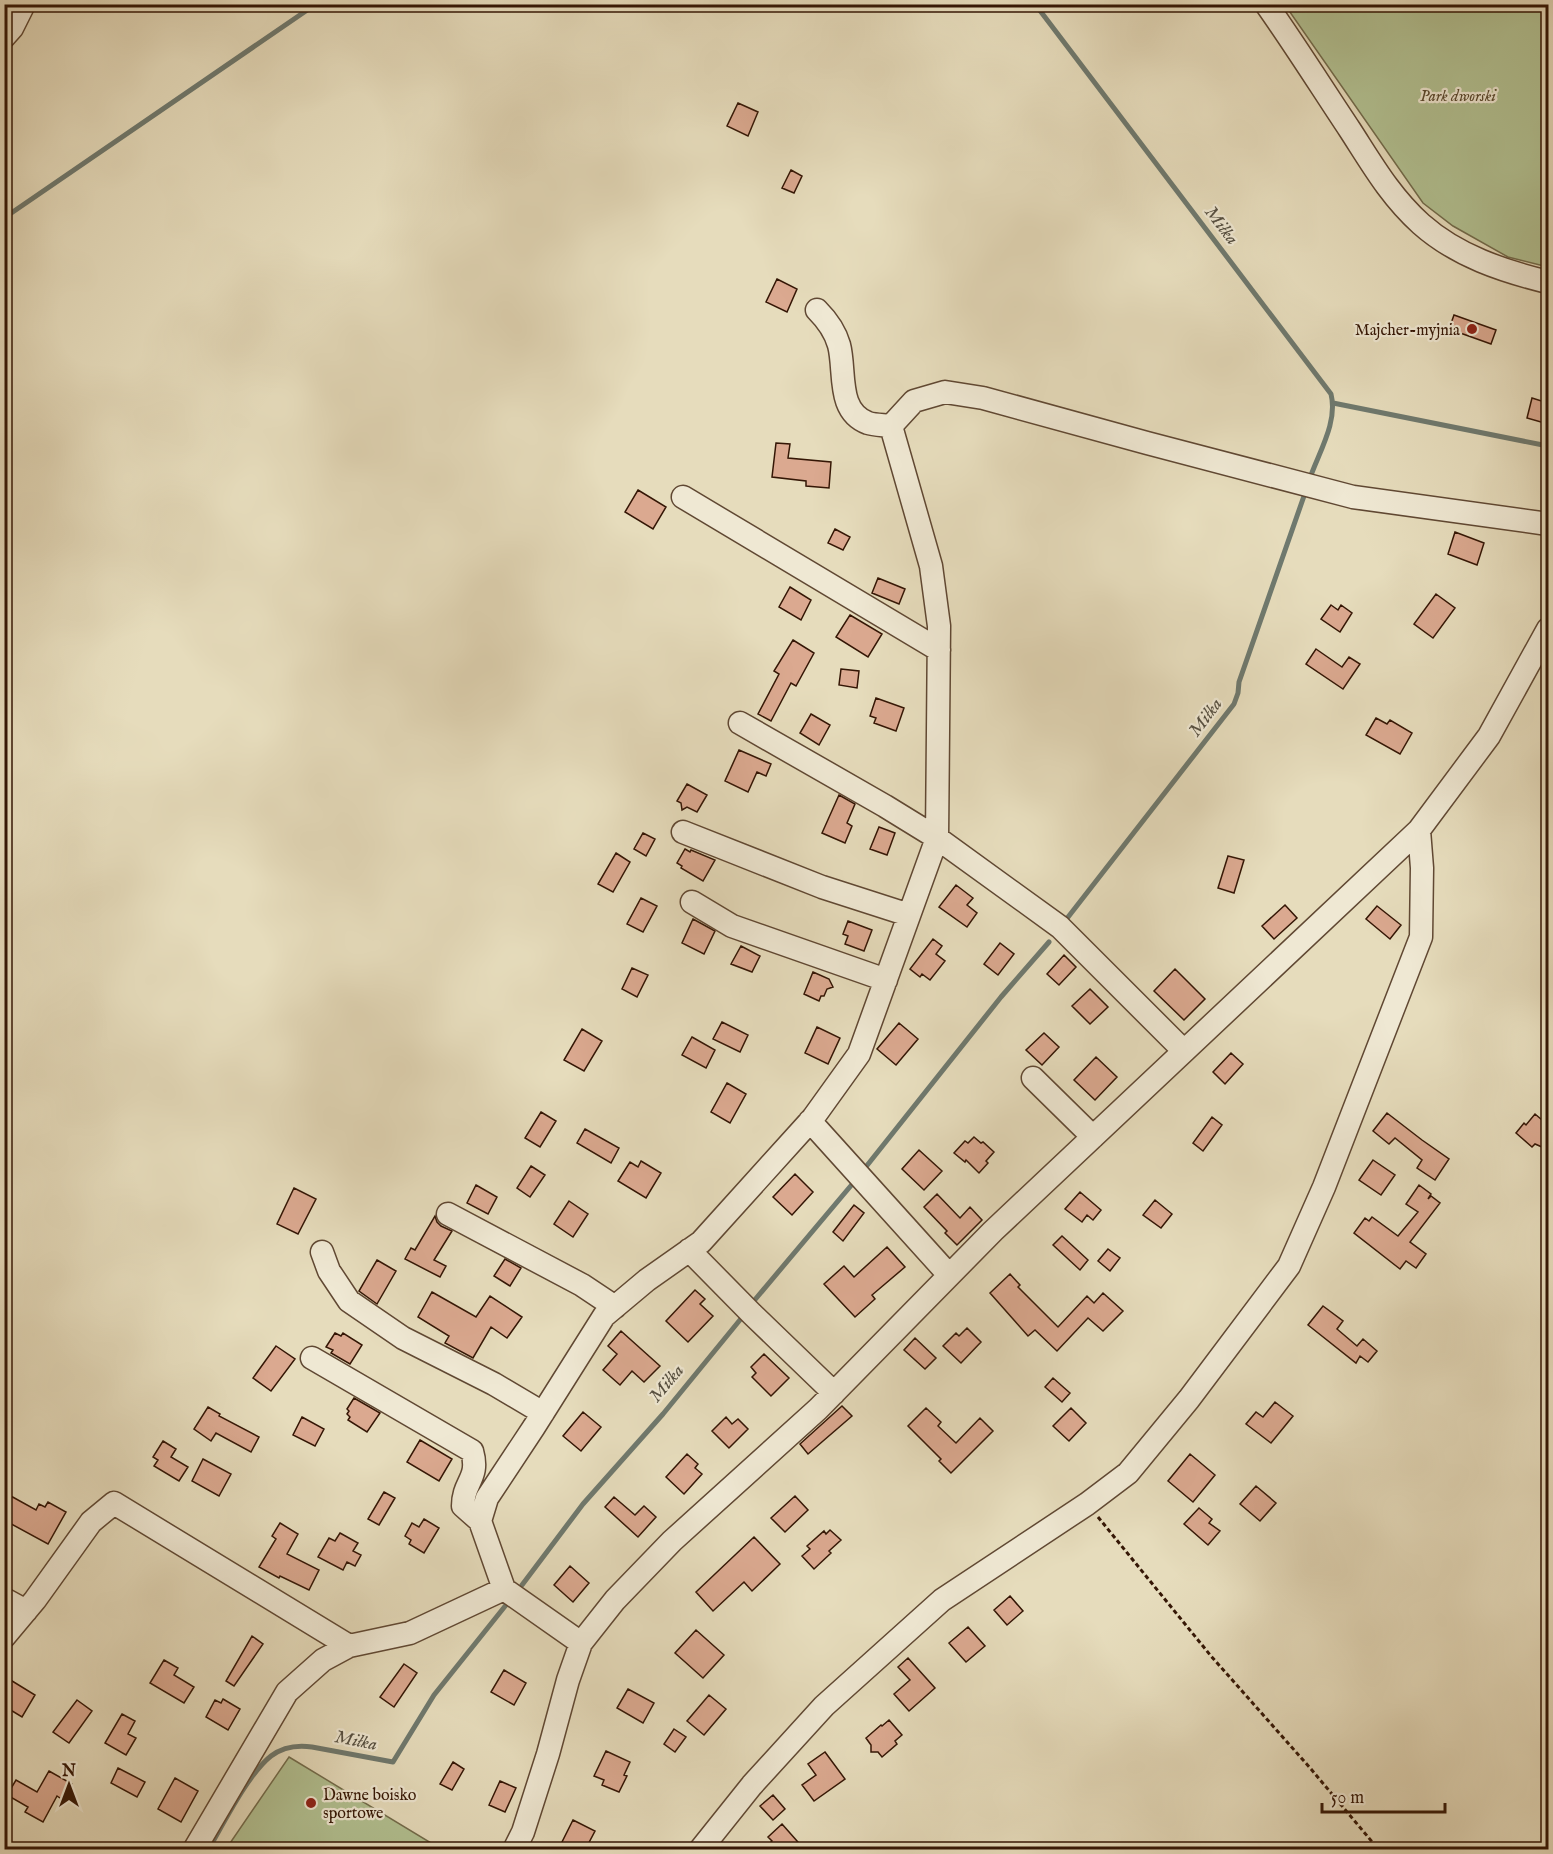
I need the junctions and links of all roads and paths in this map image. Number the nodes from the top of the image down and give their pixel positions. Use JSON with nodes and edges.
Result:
{"nodes":[{"id":1,"x":24,"y":4,"type":"edge"},
{"id":2,"x":1266,"y":4,"type":"edge"},
{"id":3,"x":4,"y":37,"type":"edge"},
{"id":4,"x":1548,"y":282,"type":"edge"},
{"id":5,"x":817,"y":310,"type":"dead end"},
{"id":6,"x":891,"y":426,"type":"junction"},
{"id":7,"x":683,"y":497,"type":"dead end"},
{"id":8,"x":1548,"y":524,"type":"edge"},
{"id":9,"x":1548,"y":629,"type":"edge"},
{"id":10,"x":939,"y":650,"type":"junction"},
{"id":11,"x":740,"y":723,"type":"dead end"},
{"id":12,"x":1419,"y":830,"type":"junction"},
{"id":13,"x":683,"y":832,"type":"dead end"},
{"id":14,"x":937,"y":838,"type":"junction"},
{"id":15,"x":692,"y":902,"type":"dead end"},
{"id":16,"x":909,"y":915,"type":"junction"},
{"id":17,"x":886,"y":980,"type":"junction"},
{"id":18,"x":1184,"y":1051,"type":"junction"},
{"id":19,"x":1033,"y":1078,"type":"dead end"},
{"id":20,"x":810,"y":1121,"type":"junction"},
{"id":21,"x":1093,"y":1137,"type":"junction"},
{"id":22,"x":448,"y":1214,"type":"dead end"},
{"id":23,"x":689,"y":1250,"type":"junction"},
{"id":24,"x":322,"y":1252,"type":"dead end"},
{"id":25,"x":949,"y":1275,"type":"junction"},
{"id":26,"x":615,"y":1306,"type":"junction"},
{"id":27,"x":312,"y":1358,"type":"dead end"},
{"id":28,"x":834,"y":1393,"type":"junction"},
{"id":29,"x":543,"y":1413,"type":"junction"},
{"id":30,"x":1087,"y":1504,"type":"junction"},
{"id":31,"x":480,"y":1521,"type":"junction"},
{"id":32,"x":504,"y":1589,"type":"junction"},
{"id":33,"x":4,"y":1599,"type":"edge"},
{"id":34,"x":26,"y":1611,"type":"junction"},
{"id":35,"x":4,"y":1637,"type":"edge"},
{"id":36,"x":581,"y":1643,"type":"junction"},
{"id":37,"x":349,"y":1646,"type":"junction"},
{"id":38,"x":194,"y":1850,"type":"edge"},
{"id":39,"x":514,"y":1850,"type":"edge"},
{"id":40,"x":700,"y":1850,"type":"edge"},
{"id":41,"x":1379,"y":1850,"type":"edge"}],
"edges":[{"from":1,"to":3,"type":"street"},
{"from":2,"to":4,"type":"street"},
{"from":5,"to":6,"type":"street"},
{"from":6,"to":8,"type":"street"},
{"from":6,"to":10,"type":"street"},
{"from":7,"to":10,"type":"street"},
{"from":9,"to":12,"type":"street"},
{"from":10,"to":14,"type":"street"},
{"from":11,"to":14,"type":"street"},
{"from":12,"to":18,"type":"street"},
{"from":12,"to":30,"type":"street"},
{"from":13,"to":16,"type":"street"},
{"from":14,"to":16,"type":"street"},
{"from":14,"to":18,"type":"street"},
{"from":15,"to":17,"type":"street"},
{"from":16,"to":17,"type":"street"},
{"from":17,"to":20,"type":"street"},
{"from":18,"to":21,"type":"street"},
{"from":19,"to":21,"type":"street"},
{"from":20,"to":23,"type":"street"},
{"from":20,"to":25,"type":"street"},
{"from":21,"to":25,"type":"street"},
{"from":22,"to":26,"type":"street"},
{"from":23,"to":26,"type":"street"},
{"from":23,"to":28,"type":"street"},
{"from":24,"to":29,"type":"street"},
{"from":25,"to":28,"type":"street"},
{"from":26,"to":29,"type":"street"},
{"from":27,"to":31,"type":"street"},
{"from":28,"to":36,"type":"street"},
{"from":29,"to":31,"type":"street"},
{"from":30,"to":40,"type":"street"},
{"from":30,"to":41,"type":"path"},
{"from":31,"to":32,"type":"street"},
{"from":32,"to":36,"type":"street"},
{"from":32,"to":37,"type":"street"},
{"from":33,"to":34,"type":"street"},
{"from":34,"to":35,"type":"street"},
{"from":34,"to":37,"type":"street"},
{"from":36,"to":39,"type":"street"},
{"from":37,"to":38,"type":"street"}]}
